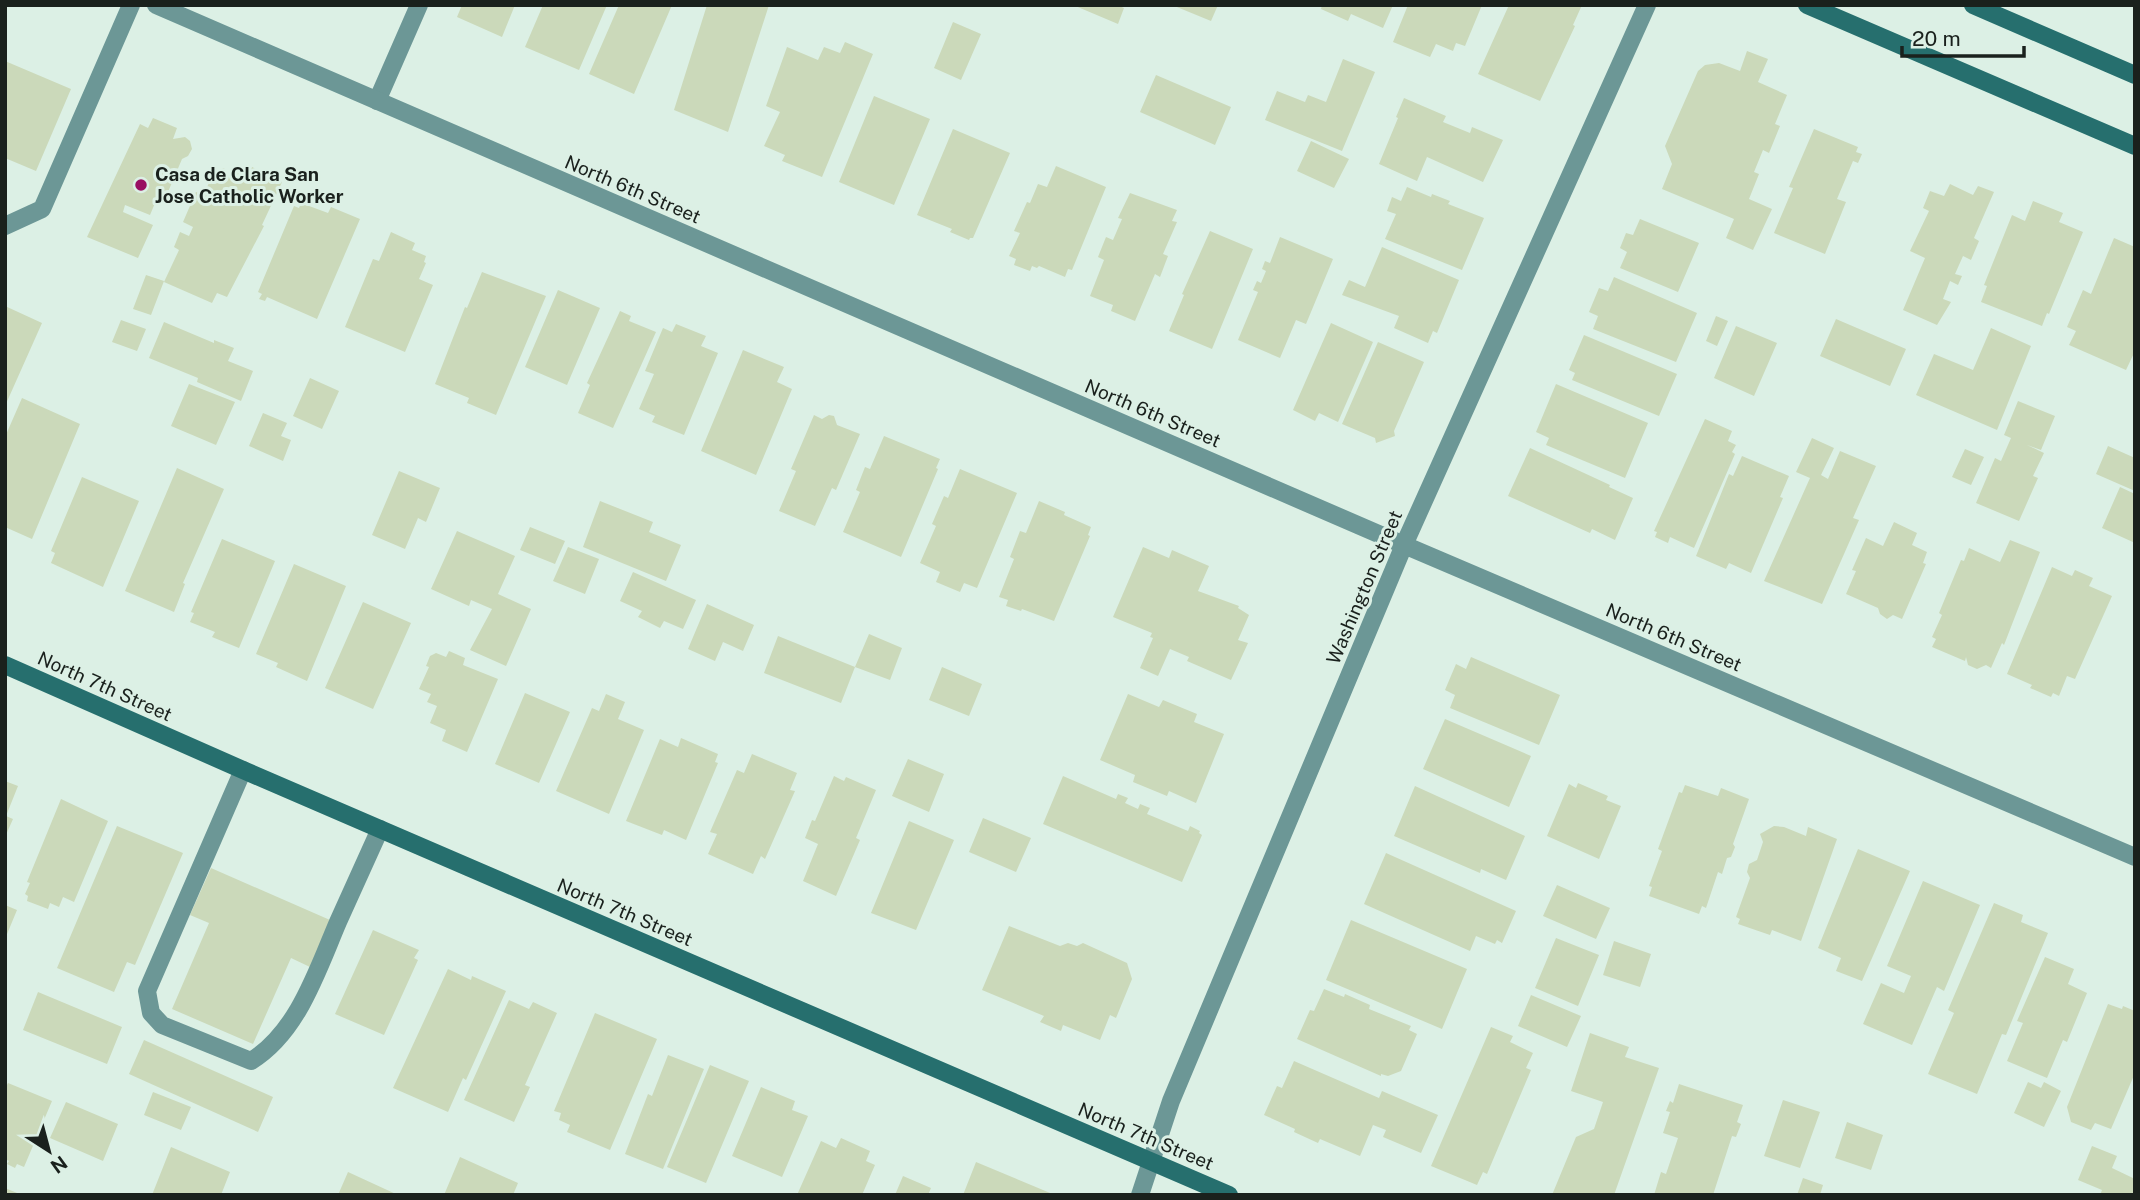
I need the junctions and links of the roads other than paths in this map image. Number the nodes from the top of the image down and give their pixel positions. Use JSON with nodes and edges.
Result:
{"nodes":[{"id":1,"x":131,"y":5,"type":"edge"},
{"id":2,"x":156,"y":5,"type":"edge"},
{"id":3,"x":419,"y":5,"type":"edge"},
{"id":4,"x":1647,"y":5,"type":"edge"},
{"id":5,"x":1807,"y":5,"type":"edge"},
{"id":6,"x":1973,"y":5,"type":"edge"},
{"id":7,"x":2135,"y":75,"type":"edge"},
{"id":8,"x":377,"y":101,"type":"junction"},
{"id":9,"x":2135,"y":146,"type":"edge"},
{"id":10,"x":5,"y":226,"type":"edge"},
{"id":11,"x":1404,"y":545,"type":"junction"},
{"id":12,"x":5,"y":665,"type":"edge"},
{"id":13,"x":243,"y":770,"type":"junction"},
{"id":14,"x":380,"y":829,"type":"junction"},
{"id":15,"x":2135,"y":857,"type":"edge"},
{"id":16,"x":1152,"y":1161,"type":"junction"},
{"id":17,"x":1140,"y":1195,"type":"edge"},
{"id":18,"x":1229,"y":1195,"type":"edge"}],
"edges":[{"from":1,"to":10,"type":"street"},
{"from":2,"to":8,"type":"street","name":"North 6th Street"},
{"from":3,"to":8,"type":"street"},
{"from":4,"to":11,"type":"street","name":"Washington Street"},
{"from":5,"to":9,"type":"street"},
{"from":6,"to":7,"type":"street"},
{"from":8,"to":11,"type":"street","name":"North 6th Street"},
{"from":11,"to":15,"type":"street","name":"North 6th Street"},
{"from":11,"to":16,"type":"street","name":"Washington Street"},
{"from":12,"to":13,"type":"street","name":"North 7th Street"},
{"from":13,"to":14,"type":"street","name":"North 7th Street"},
{"from":13,"to":14,"type":"street"},
{"from":14,"to":16,"type":"street","name":"North 7th Street"},
{"from":16,"to":17,"type":"street","name":"Washington Street"},
{"from":16,"to":18,"type":"street","name":"North 7th Street"}]}
